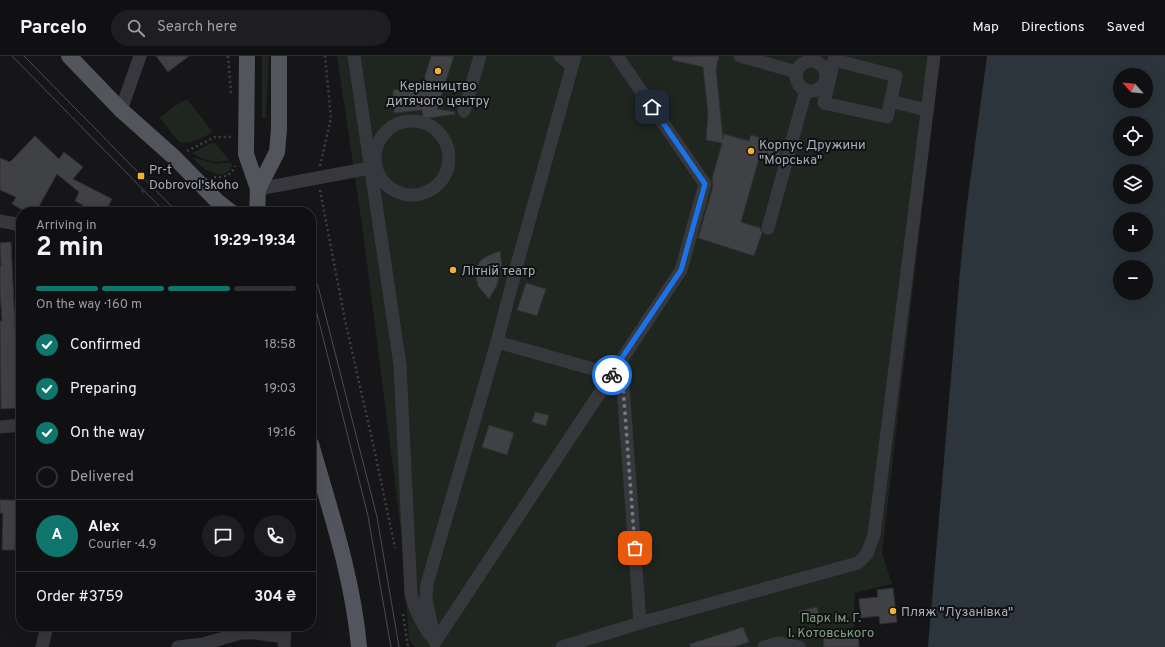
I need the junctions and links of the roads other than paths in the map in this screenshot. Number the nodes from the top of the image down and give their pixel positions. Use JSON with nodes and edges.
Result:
{"nodes":[{"id":1,"x":70,"y":56,"type":"edge"},
{"id":2,"x":140,"y":56,"type":"edge"},
{"id":3,"x":247,"y":56,"type":"edge"},
{"id":4,"x":279,"y":56,"type":"edge"},
{"id":5,"x":354,"y":56,"type":"edge"},
{"id":6,"x":480,"y":56,"type":"edge"},
{"id":7,"x":560,"y":56,"type":"edge"},
{"id":8,"x":617,"y":56,"type":"edge"},
{"id":9,"x":740,"y":56,"type":"edge"},
{"id":10,"x":934,"y":56,"type":"edge"},
{"id":11,"x":815,"y":59,"type":"edge"},
{"id":12,"x":574,"y":61,"type":"edge"},
{"id":13,"x":797,"y":72,"type":"junction"},
{"id":14,"x":828,"y":79,"type":"junction"},
{"id":15,"x":806,"y":90,"type":"junction"},
{"id":16,"x":890,"y":101,"type":"junction"},
{"id":17,"x":121,"y":110,"type":"junction"},
{"id":18,"x":928,"y":110,"type":"junction"},
{"id":19,"x":464,"y":111,"type":"dead end"},
{"id":20,"x":373,"y":167,"type":"junction"},
{"id":21,"x":258,"y":189,"type":"junction"},
{"id":22,"x":225,"y":207,"type":"edge"},
{"id":23,"x":257,"y":207,"type":"edge"},
{"id":24,"x":0,"y":221,"type":"edge"},
{"id":25,"x":16,"y":224,"type":"edge"},
{"id":26,"x":768,"y":228,"type":"dead end"},
{"id":27,"x":497,"y":342,"type":"junction"},
{"id":28,"x":611,"y":374,"type":"junction"},
{"id":29,"x":16,"y":425,"type":"edge"},
{"id":30,"x":0,"y":427,"type":"edge"},
{"id":31,"x":316,"y":462,"type":"edge"},
{"id":32,"x":640,"y":623,"type":"junction"},
{"id":33,"x":46,"y":631,"type":"edge"},
{"id":34,"x":284,"y":637,"type":"edge"},
{"id":35,"x":438,"y":644,"type":"edge"},
{"id":36,"x":42,"y":647,"type":"edge"},
{"id":37,"x":178,"y":647,"type":"edge"},
{"id":38,"x":359,"y":647,"type":"edge"},
{"id":39,"x":562,"y":647,"type":"edge"},
{"id":40,"x":764,"y":647,"type":"edge"},
{"id":41,"x":799,"y":647,"type":"edge"}],
"edges":[{"from":1,"to":17,"type":"main road"},
{"from":2,"to":17,"type":"street"},
{"from":3,"to":21,"type":"main road"},
{"from":4,"to":21,"type":"main road"},
{"from":5,"to":20,"type":"street"},
{"from":6,"to":19,"type":"street"},
{"from":7,"to":12,"type":"street"},
{"from":8,"to":28,"type":"street"},
{"from":9,"to":13,"type":"street"},
{"from":10,"to":18,"type":"street"},
{"from":11,"to":13,"type":"street"},
{"from":11,"to":14,"type":"street"},
{"from":12,"to":27,"type":"street"},
{"from":13,"to":15,"type":"street"},
{"from":14,"to":15,"type":"street"},
{"from":14,"to":16,"type":"street"},
{"from":14,"to":16,"type":"street"},
{"from":15,"to":26,"type":"street"},
{"from":16,"to":18,"type":"street"},
{"from":17,"to":22,"type":"main road"},
{"from":18,"to":32,"type":"street"},
{"from":20,"to":20,"type":"street"},
{"from":20,"to":21,"type":"street"},
{"from":20,"to":35,"type":"street"},
{"from":21,"to":23,"type":"main road"},
{"from":24,"to":25,"type":"street"},
{"from":27,"to":28,"type":"street"},
{"from":27,"to":35,"type":"street"},
{"from":28,"to":32,"type":"street"},
{"from":28,"to":35,"type":"street"},
{"from":29,"to":30,"type":"street"},
{"from":31,"to":38,"type":"main road"},
{"from":32,"to":39,"type":"street"},
{"from":33,"to":36,"type":"street"},
{"from":34,"to":37,"type":"street"},
{"from":40,"to":41,"type":"street"}]}
